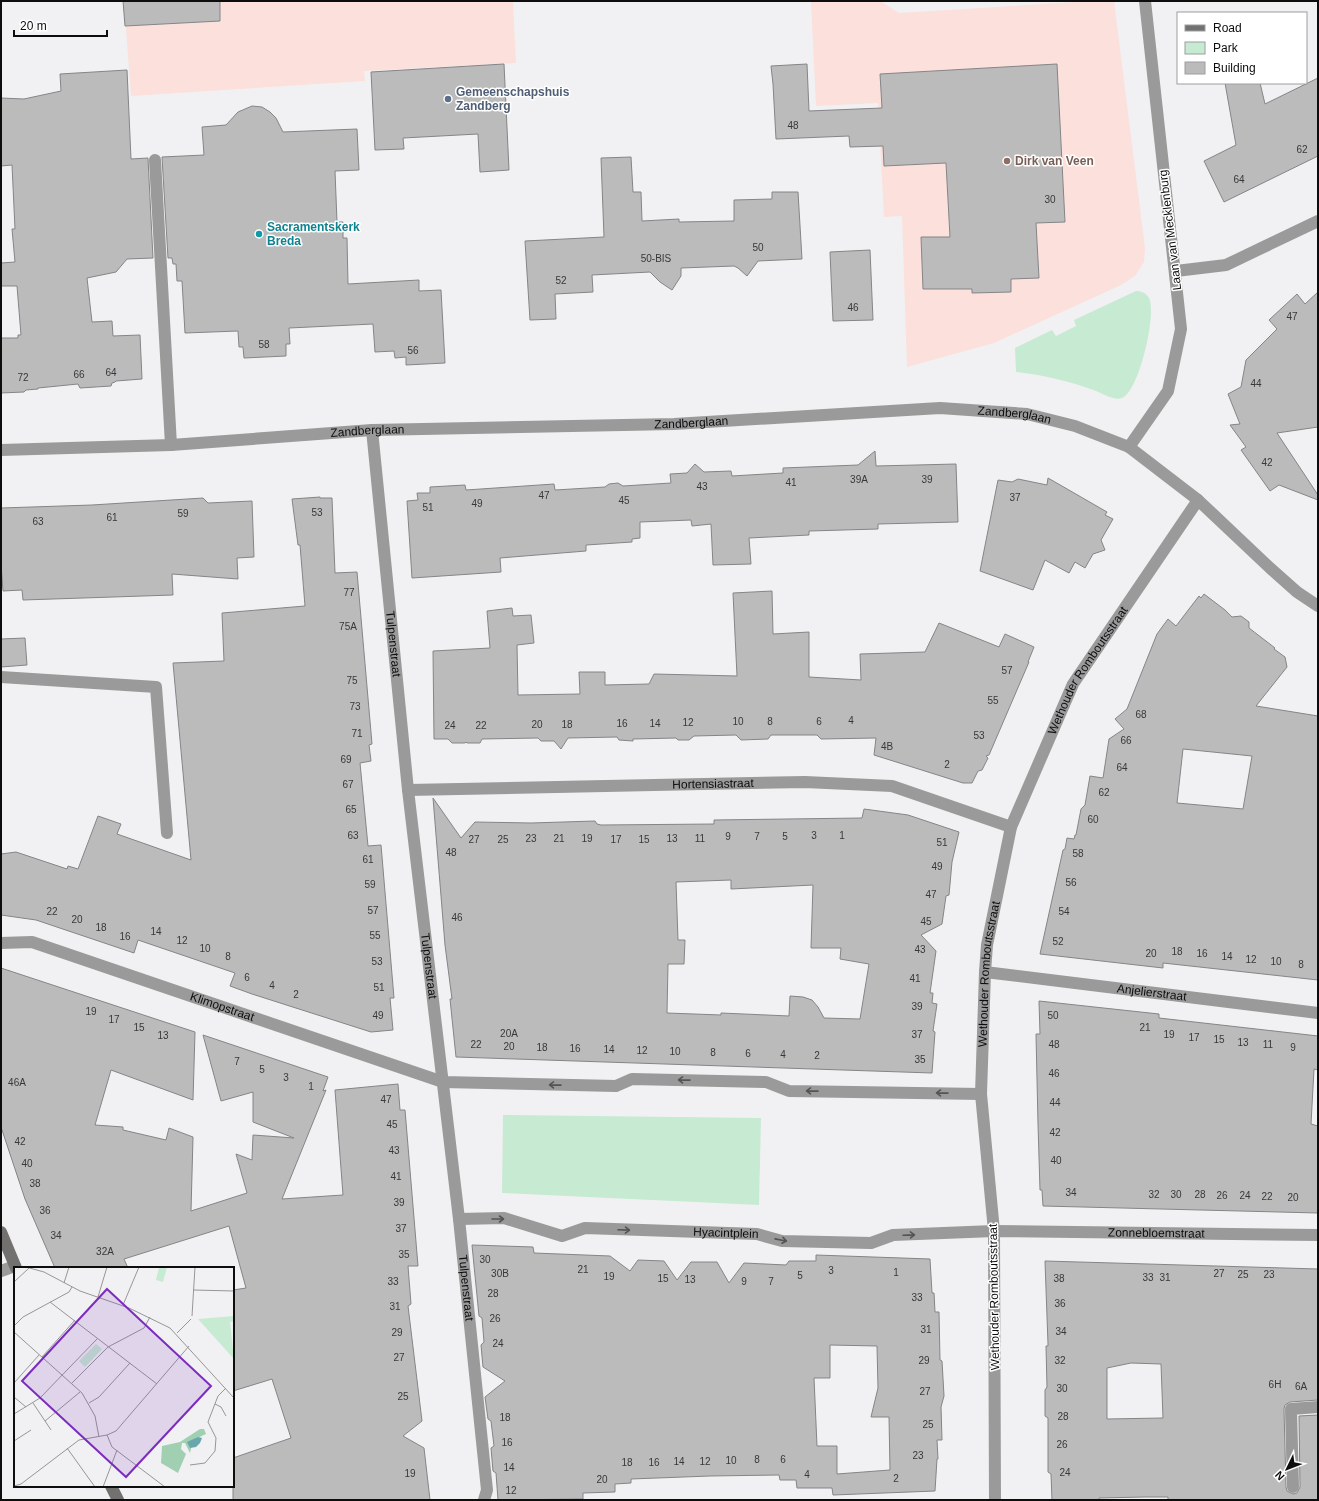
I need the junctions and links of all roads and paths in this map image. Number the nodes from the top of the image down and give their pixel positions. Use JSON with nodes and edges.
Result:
{"nodes":[{"id":1,"x":1145,"y":1,"type":"edge"},
{"id":2,"x":155,"y":160,"type":"dead end"},
{"id":3,"x":1318,"y":220,"type":"edge"},
{"id":4,"x":1176,"y":271,"type":"junction"},
{"id":5,"x":372,"y":430,"type":"junction"},
{"id":6,"x":171,"y":445,"type":"junction"},
{"id":7,"x":1129,"y":446,"type":"junction"},
{"id":8,"x":1,"y":450,"type":"edge"},
{"id":9,"x":1198,"y":500,"type":"junction"},
{"id":10,"x":1318,"y":606,"type":"edge"},
{"id":11,"x":1,"y":677,"type":"edge"},
{"id":12,"x":408,"y":790,"type":"junction"},
{"id":13,"x":1011,"y":827,"type":"junction"},
{"id":14,"x":167,"y":833,"type":"dead end"},
{"id":15,"x":1,"y":942,"type":"edge"},
{"id":16,"x":985,"y":972,"type":"junction"},
{"id":17,"x":1318,"y":1013,"type":"edge"},
{"id":18,"x":443,"y":1082,"type":"junction"},
{"id":19,"x":981,"y":1094,"type":"junction"},
{"id":20,"x":459,"y":1219,"type":"junction"},
{"id":21,"x":994,"y":1231,"type":"junction"},
{"id":22,"x":1,"y":1232,"type":"edge"},
{"id":23,"x":1318,"y":1235,"type":"edge"},
{"id":24,"x":14,"y":1267,"type":"edge"},
{"id":25,"x":15,"y":1267,"type":"edge"},
{"id":26,"x":1,"y":1271,"type":"edge"},
{"id":27,"x":1318,"y":1407,"type":"edge"},
{"id":28,"x":112,"y":1487,"type":"edge"},
{"id":29,"x":1293,"y":1487,"type":"dead end"},
{"id":30,"x":118,"y":1500,"type":"edge"},
{"id":31,"x":484,"y":1500,"type":"edge"},
{"id":32,"x":995,"y":1500,"type":"edge"}],
"edges":[{"from":1,"to":4,"type":"street","name":"Laan van Mecklenburg"},
{"from":2,"to":6,"type":"street"},
{"from":3,"to":4,"type":"street"},
{"from":4,"to":7,"type":"street","name":"Laan van Mecklenburg"},
{"from":5,"to":6,"type":"street","name":"Zandberglaan"},
{"from":5,"to":7,"type":"street","name":"Zandberglaan"},
{"from":5,"to":12,"type":"street","name":"Tulpenstraat"},
{"from":6,"to":8,"type":"street","name":"Zandberglaan"},
{"from":7,"to":9,"type":"street","name":"Zandberglaan"},
{"from":9,"to":10,"type":"street","name":"Zandberglaan"},
{"from":9,"to":13,"type":"street","name":"Wethouder Romboutsstraat"},
{"from":11,"to":14,"type":"street"},
{"from":12,"to":13,"type":"street","name":"Hortensiastraat"},
{"from":12,"to":18,"type":"street","name":"Tulpenstraat"},
{"from":13,"to":16,"type":"street","name":"Wethouder Romboutsstraat"},
{"from":15,"to":18,"type":"street","name":"Klimopstraat"},
{"from":16,"to":17,"type":"street","name":"Anjelierstraat"},
{"from":16,"to":19,"type":"street","name":"Wethouder Romboutsstraat"},
{"from":19,"to":18,"type":"street","one_way":true},
{"from":18,"to":20,"type":"street","name":"Tulpenstraat"},
{"from":19,"to":21,"type":"street","name":"Wethouder Romboutsstraat"},
{"from":20,"to":21,"type":"street","name":"Hyacintplein","one_way":true},
{"from":20,"to":31,"type":"street","name":"Tulpenstraat"},
{"from":21,"to":23,"type":"street","name":"Zonnebloemstraat"},
{"from":21,"to":32,"type":"street","name":"Wethouder Romboutsstraat"},
{"from":22,"to":25,"type":"street"},
{"from":24,"to":26,"type":"street"},
{"from":27,"to":29,"type":"street"},
{"from":28,"to":30,"type":"street"}]}
